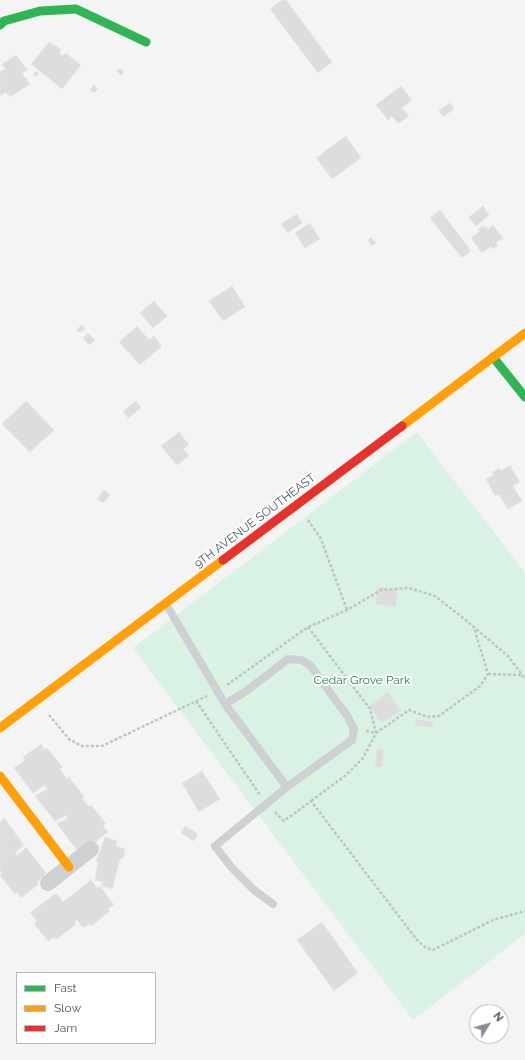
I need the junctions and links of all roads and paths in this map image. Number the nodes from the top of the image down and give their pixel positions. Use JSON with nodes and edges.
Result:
{"nodes":[{"id":1,"x":77,"y":5,"type":"edge"},
{"id":2,"x":0,"y":25,"type":"edge"},
{"id":3,"x":146,"y":42,"type":"dead end"},
{"id":4,"x":525,"y":333,"type":"edge"},
{"id":5,"x":493,"y":356,"type":"junction"},
{"id":6,"x":525,"y":397,"type":"edge"},
{"id":7,"x":298,"y":504,"type":"junction"},
{"id":8,"x":166,"y":603,"type":"junction"},
{"id":9,"x":347,"y":610,"type":"dead end"},
{"id":10,"x":308,"y":627,"type":"dead end"},
{"id":11,"x":474,"y":627,"type":"dead end"},
{"id":12,"x":488,"y":674,"type":"junction"},
{"id":13,"x":525,"y":679,"type":"edge"},
{"id":14,"x":196,"y":701,"type":"dead end"},
{"id":15,"x":225,"y":704,"type":"junction"},
{"id":16,"x":0,"y":728,"type":"edge"},
{"id":17,"x":354,"y":729,"type":"junction"},
{"id":18,"x":376,"y":733,"type":"junction"},
{"id":19,"x":0,"y":776,"type":"edge"},
{"id":20,"x":287,"y":787,"type":"junction"},
{"id":21,"x":311,"y":802,"type":"junction"},
{"id":22,"x":266,"y":804,"type":"junction"},
{"id":23,"x":91,"y":849,"type":"dead end"},
{"id":24,"x":69,"y":867,"type":"junction"},
{"id":25,"x":48,"y":883,"type":"dead end"},
{"id":26,"x":273,"y":904,"type":"dead end"},
{"id":27,"x":525,"y":911,"type":"edge"}],
"edges":[{"from":1,"to":2,"type":"main road"},
{"from":1,"to":3,"type":"main road"},
{"from":4,"to":5,"type":"main road","name":"9TH AVENUE SOUTHEAST"},
{"from":5,"to":6,"type":"main road"},
{"from":5,"to":7,"type":"main road","name":"9TH AVENUE SOUTHEAST"},
{"from":7,"to":8,"type":"main road","name":"9TH AVENUE SOUTHEAST"},
{"from":7,"to":9,"type":"path"},
{"from":8,"to":15,"type":"lane"},
{"from":8,"to":16,"type":"main road","name":"9TH AVENUE SOUTHEAST"},
{"from":10,"to":18,"type":"path"},
{"from":11,"to":12,"type":"path"},
{"from":12,"to":13,"type":"path"},
{"from":12,"to":18,"type":"path"},
{"from":14,"to":22,"type":"path"},
{"from":15,"to":17,"type":"lane"},
{"from":15,"to":20,"type":"lane"},
{"from":17,"to":18,"type":"path"},
{"from":17,"to":20,"type":"lane"},
{"from":18,"to":21,"type":"path"},
{"from":19,"to":24,"type":"main road"},
{"from":20,"to":22,"type":"lane"},
{"from":21,"to":22,"type":"path"},
{"from":21,"to":27,"type":"path"},
{"from":22,"to":26,"type":"lane"},
{"from":23,"to":24,"type":"street"},
{"from":24,"to":25,"type":"street"}]}
